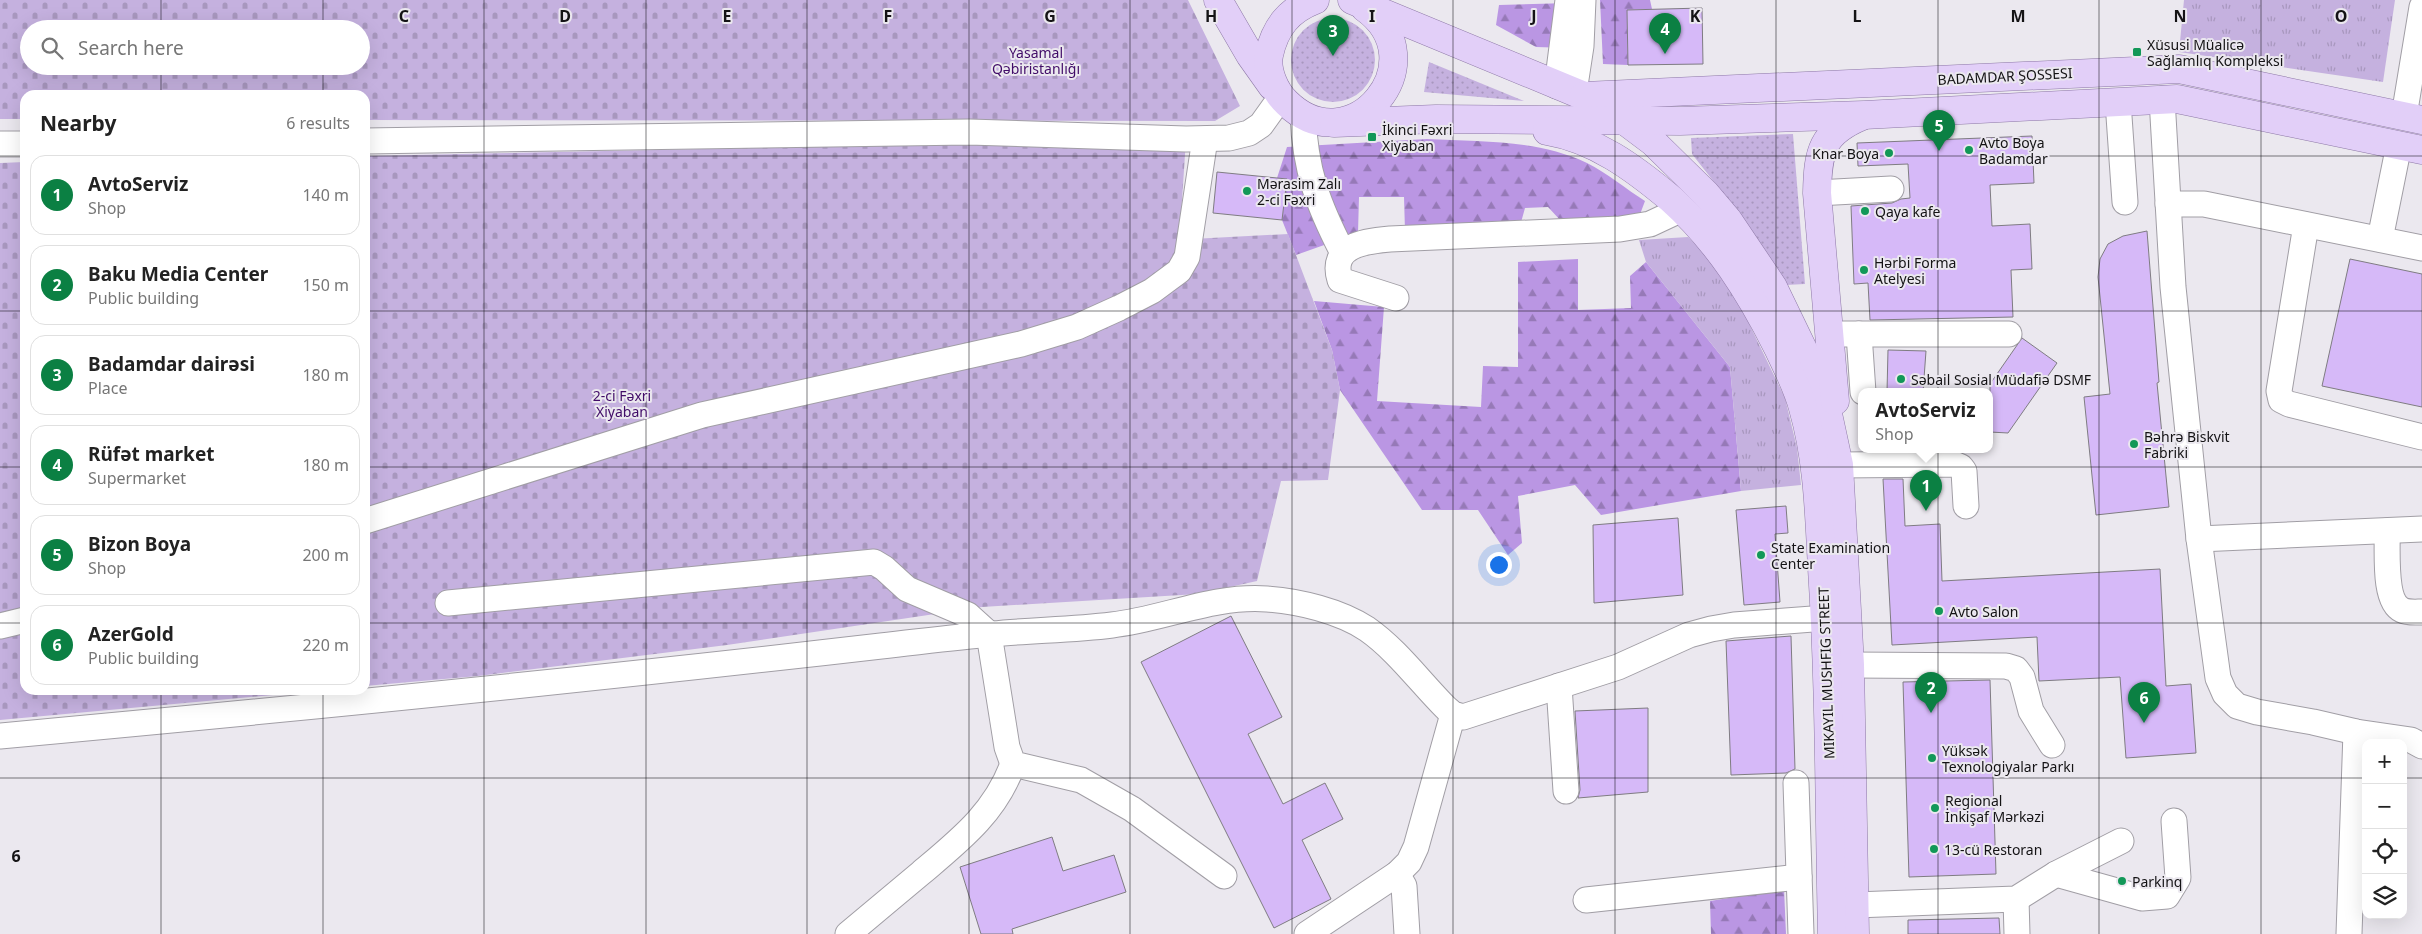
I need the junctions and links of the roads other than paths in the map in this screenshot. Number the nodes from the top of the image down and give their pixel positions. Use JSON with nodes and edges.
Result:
{"nodes":[{"id":1,"x":1218,"y":0,"type":"edge"},
{"id":2,"x":1316,"y":0,"type":"edge"},
{"id":3,"x":1568,"y":0,"type":"edge"},
{"id":4,"x":1583,"y":0,"type":"edge"},
{"id":5,"x":1352,"y":1,"type":"edge"},
{"id":6,"x":2422,"y":7,"type":"edge"},
{"id":7,"x":2160,"y":69,"type":"junction"},
{"id":8,"x":1572,"y":91,"type":"junction"},
{"id":9,"x":1281,"y":97,"type":"junction"},
{"id":10,"x":2162,"y":99,"type":"junction"},
{"id":11,"x":2118,"y":102,"type":"junction"},
{"id":12,"x":1303,"y":115,"type":"junction"},
{"id":13,"x":1864,"y":115,"type":"junction"},
{"id":14,"x":2413,"y":118,"type":"edge"},
{"id":15,"x":1436,"y":119,"type":"junction"},
{"id":16,"x":1626,"y":121,"type":"junction"},
{"id":17,"x":1334,"y":123,"type":"junction"},
{"id":18,"x":1206,"y":139,"type":"junction"},
{"id":19,"x":370,"y":140,"type":"edge"},
{"id":20,"x":0,"y":144,"type":"edge"},
{"id":21,"x":20,"y":144,"type":"edge"},
{"id":22,"x":2411,"y":147,"type":"edge"},
{"id":23,"x":1892,"y":189,"type":"dead end"},
{"id":24,"x":1817,"y":193,"type":"junction"},
{"id":25,"x":2125,"y":202,"type":"dead end"},
{"id":26,"x":2168,"y":204,"type":"junction"},
{"id":27,"x":1682,"y":209,"type":"junction"},
{"id":28,"x":2306,"y":225,"type":"junction"},
{"id":29,"x":2380,"y":239,"type":"junction"},
{"id":30,"x":2422,"y":248,"type":"edge"},
{"id":31,"x":1343,"y":253,"type":"junction"},
{"id":32,"x":1396,"y":298,"type":"dead end"},
{"id":33,"x":1830,"y":334,"type":"junction"},
{"id":34,"x":1859,"y":334,"type":"junction"},
{"id":35,"x":2008,"y":334,"type":"dead end"},
{"id":36,"x":1863,"y":388,"type":"edge"},
{"id":37,"x":2422,"y":437,"type":"edge"},
{"id":38,"x":1839,"y":465,"type":"junction"},
{"id":39,"x":1966,"y":506,"type":"dead end"},
{"id":40,"x":370,"y":519,"type":"edge"},
{"id":41,"x":2422,"y":529,"type":"edge"},
{"id":42,"x":2387,"y":531,"type":"junction"},
{"id":43,"x":2199,"y":539,"type":"junction"},
{"id":44,"x":448,"y":604,"type":"dead end"},
{"id":45,"x":2422,"y":612,"type":"edge"},
{"id":46,"x":1826,"y":618,"type":"junction"},
{"id":47,"x":20,"y":621,"type":"edge"},
{"id":48,"x":0,"y":626,"type":"edge"},
{"id":49,"x":989,"y":634,"type":"junction"},
{"id":50,"x":1850,"y":665,"type":"junction"},
{"id":51,"x":1559,"y":686,"type":"junction"},
{"id":52,"x":1454,"y":714,"type":"junction"},
{"id":53,"x":2356,"y":732,"type":"junction"},
{"id":54,"x":0,"y":736,"type":"edge"},
{"id":55,"x":2052,"y":745,"type":"dead end"},
{"id":56,"x":2422,"y":746,"type":"edge"},
{"id":57,"x":1014,"y":764,"type":"junction"},
{"id":58,"x":1796,"y":783,"type":"dead end"},
{"id":59,"x":1566,"y":791,"type":"dead end"},
{"id":60,"x":2174,"y":821,"type":"dead end"},
{"id":61,"x":2121,"y":841,"type":"dead end"},
{"id":62,"x":1397,"y":874,"type":"junction"},
{"id":63,"x":2056,"y":874,"type":"junction"},
{"id":64,"x":1224,"y":876,"type":"dead end"},
{"id":65,"x":1799,"y":877,"type":"junction"},
{"id":66,"x":2016,"y":899,"type":"junction"},
{"id":67,"x":1586,"y":900,"type":"dead end"},
{"id":68,"x":1855,"y":905,"type":"junction"},
{"id":69,"x":848,"y":934,"type":"edge"},
{"id":70,"x":1307,"y":934,"type":"edge"},
{"id":71,"x":1407,"y":934,"type":"edge"},
{"id":72,"x":1801,"y":934,"type":"edge"},
{"id":73,"x":1832,"y":934,"type":"edge"},
{"id":74,"x":1855,"y":934,"type":"edge"},
{"id":75,"x":2017,"y":934,"type":"edge"},
{"id":76,"x":2349,"y":934,"type":"edge"}],
"edges":[{"from":1,"to":9,"type":"main road"},
{"from":2,"to":9,"type":"main road"},
{"from":3,"to":8,"type":"lane"},
{"from":4,"to":8,"type":"lane"},
{"from":5,"to":8,"type":"main road","name":"MIKAYIL MUSHFIG STREET"},
{"from":5,"to":17,"type":"main road"},
{"from":6,"to":14,"type":"lane"},
{"from":7,"to":8,"type":"main road","name":"BADAMDAR ŞOSSESI"},
{"from":7,"to":10,"type":"main road"},
{"from":7,"to":14,"type":"main road","name":"BADAMDAR ŞOSSESI"},
{"from":8,"to":16,"type":"main road","name":"MIKAYIL MUSHFIG STREET"},
{"from":9,"to":12,"type":"main road"},
{"from":9,"to":18,"type":"lane"},
{"from":10,"to":11,"type":"main road"},
{"from":10,"to":22,"type":"main road"},
{"from":10,"to":26,"type":"lane"},
{"from":11,"to":13,"type":"main road"},
{"from":11,"to":25,"type":"lane"},
{"from":12,"to":17,"type":"main road"},
{"from":12,"to":31,"type":"lane"},
{"from":13,"to":16,"type":"main road"},
{"from":13,"to":24,"type":"main road"},
{"from":14,"to":22,"type":"main road"},
{"from":15,"to":16,"type":"main road"},
{"from":15,"to":17,"type":"main road"},
{"from":15,"to":27,"type":"main road","name":"MIKAYIL MUSHFIG STREET"},
{"from":16,"to":38,"type":"main road","name":"MIKAYIL MUSHFIG STREET"},
{"from":18,"to":19,"type":"lane"},
{"from":18,"to":40,"type":"lane"},
{"from":20,"to":21,"type":"lane"},
{"from":22,"to":29,"type":"lane"},
{"from":23,"to":24,"type":"lane"},
{"from":24,"to":33,"type":"main road"},
{"from":26,"to":28,"type":"lane"},
{"from":26,"to":43,"type":"lane"},
{"from":27,"to":31,"type":"lane"},
{"from":27,"to":46,"type":"main road","name":"MIKAYIL MUSHFIG STREET"},
{"from":28,"to":29,"type":"lane"},
{"from":28,"to":37,"type":"lane"},
{"from":29,"to":30,"type":"lane"},
{"from":31,"to":32,"type":"lane"},
{"from":33,"to":34,"type":"lane"},
{"from":33,"to":38,"type":"main road"},
{"from":34,"to":35,"type":"lane"},
{"from":34,"to":36,"type":"lane"},
{"from":38,"to":39,"type":"lane"},
{"from":38,"to":50,"type":"main road","name":"MIKAYIL MUSHFIG STREET"},
{"from":41,"to":42,"type":"lane"},
{"from":42,"to":43,"type":"lane"},
{"from":42,"to":45,"type":"lane"},
{"from":43,"to":53,"type":"lane"},
{"from":44,"to":49,"type":"lane"},
{"from":46,"to":51,"type":"lane"},
{"from":46,"to":73,"type":"main road","name":"MIKAYIL MUSHFIG STREET"},
{"from":47,"to":48,"type":"lane"},
{"from":49,"to":52,"type":"lane"},
{"from":49,"to":54,"type":"lane"},
{"from":49,"to":57,"type":"lane"},
{"from":50,"to":55,"type":"lane"},
{"from":50,"to":68,"type":"main road","name":"MIKAYIL MUSHFIG STREET"},
{"from":51,"to":52,"type":"lane"},
{"from":51,"to":59,"type":"lane"},
{"from":52,"to":62,"type":"lane"},
{"from":53,"to":56,"type":"lane"},
{"from":53,"to":76,"type":"lane"},
{"from":57,"to":64,"type":"lane"},
{"from":57,"to":69,"type":"lane"},
{"from":58,"to":65,"type":"lane"},
{"from":60,"to":63,"type":"lane"},
{"from":61,"to":63,"type":"lane"},
{"from":62,"to":70,"type":"lane"},
{"from":62,"to":71,"type":"lane"},
{"from":63,"to":66,"type":"lane"},
{"from":65,"to":67,"type":"lane"},
{"from":65,"to":72,"type":"lane"},
{"from":66,"to":68,"type":"lane"},
{"from":66,"to":75,"type":"lane"},
{"from":68,"to":74,"type":"main road","name":"MIKAYIL MUSHFIG STREET"}]}
